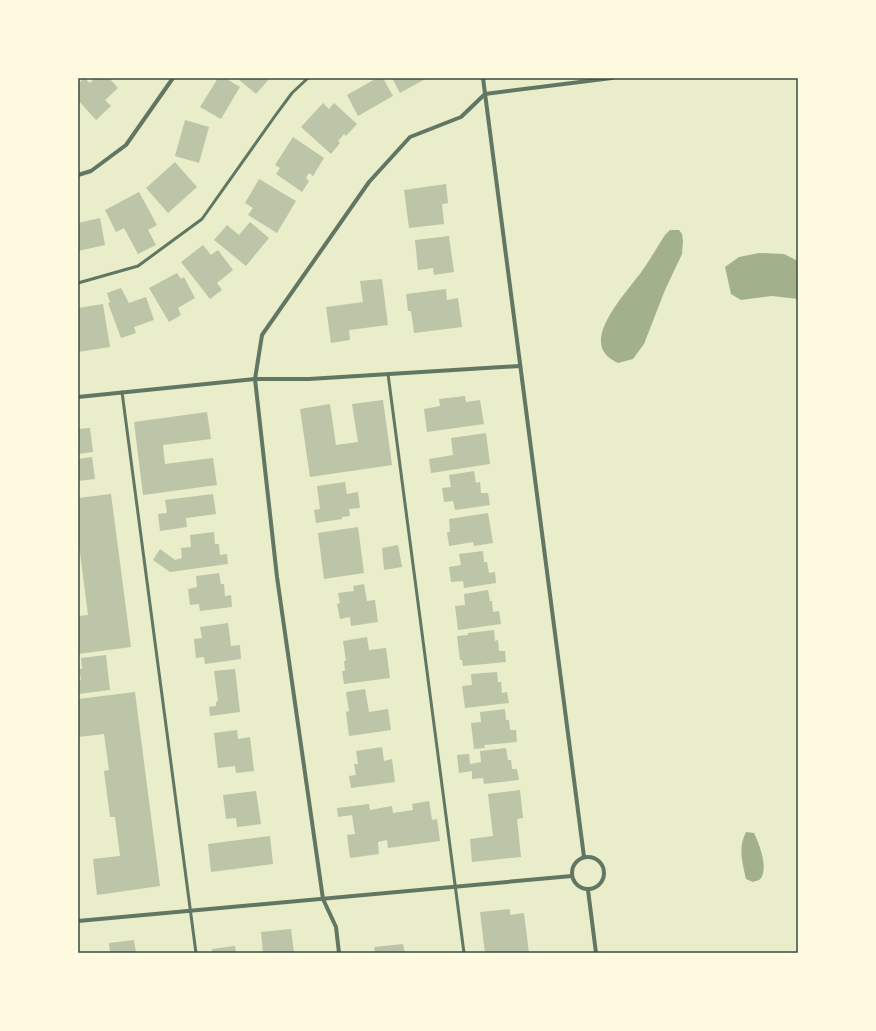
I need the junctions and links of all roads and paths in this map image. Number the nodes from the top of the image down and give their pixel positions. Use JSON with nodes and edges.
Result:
{"nodes":[{"id":1,"x":174,"y":78,"type":"edge"},
{"id":2,"x":308,"y":78,"type":"edge"},
{"id":3,"x":483,"y":78,"type":"edge"},
{"id":4,"x":608,"y":78,"type":"edge"},
{"id":5,"x":485,"y":94,"type":"junction"},
{"id":6,"x":78,"y":175,"type":"edge"},
{"id":7,"x":78,"y":283,"type":"edge"},
{"id":8,"x":520,"y":366,"type":"junction"},
{"id":9,"x":388,"y":374,"type":"junction"},
{"id":10,"x":255,"y":379,"type":"junction"},
{"id":11,"x":122,"y":392,"type":"junction"},
{"id":12,"x":78,"y":397,"type":"edge"},
{"id":13,"x":584,"y":857,"type":"junction"},
{"id":14,"x":572,"y":876,"type":"junction"},
{"id":15,"x":455,"y":887,"type":"junction"},
{"id":16,"x":588,"y":890,"type":"junction"},
{"id":17,"x":323,"y":899,"type":"junction"},
{"id":18,"x":191,"y":911,"type":"junction"},
{"id":19,"x":78,"y":922,"type":"edge"},
{"id":20,"x":196,"y":953,"type":"edge"},
{"id":21,"x":339,"y":953,"type":"edge"},
{"id":22,"x":464,"y":953,"type":"edge"},
{"id":23,"x":596,"y":953,"type":"edge"}],
"edges":[{"from":1,"to":6,"type":"street"},
{"from":2,"to":7,"type":"lane"},
{"from":3,"to":5,"type":"street"},
{"from":4,"to":5,"type":"street"},
{"from":5,"to":8,"type":"street"},
{"from":5,"to":10,"type":"street"},
{"from":8,"to":9,"type":"street"},
{"from":8,"to":13,"type":"street"},
{"from":9,"to":10,"type":"street"},
{"from":9,"to":15,"type":"lane"},
{"from":10,"to":11,"type":"street"},
{"from":10,"to":17,"type":"street"},
{"from":11,"to":12,"type":"street"},
{"from":11,"to":18,"type":"lane"},
{"from":13,"to":14,"type":"street"},
{"from":13,"to":16,"type":"street"},
{"from":14,"to":15,"type":"street"},
{"from":14,"to":16,"type":"street"},
{"from":15,"to":17,"type":"street"},
{"from":15,"to":22,"type":"lane"},
{"from":16,"to":23,"type":"street"},
{"from":17,"to":18,"type":"street"},
{"from":17,"to":21,"type":"street"},
{"from":18,"to":19,"type":"street"},
{"from":18,"to":20,"type":"lane"}]}
